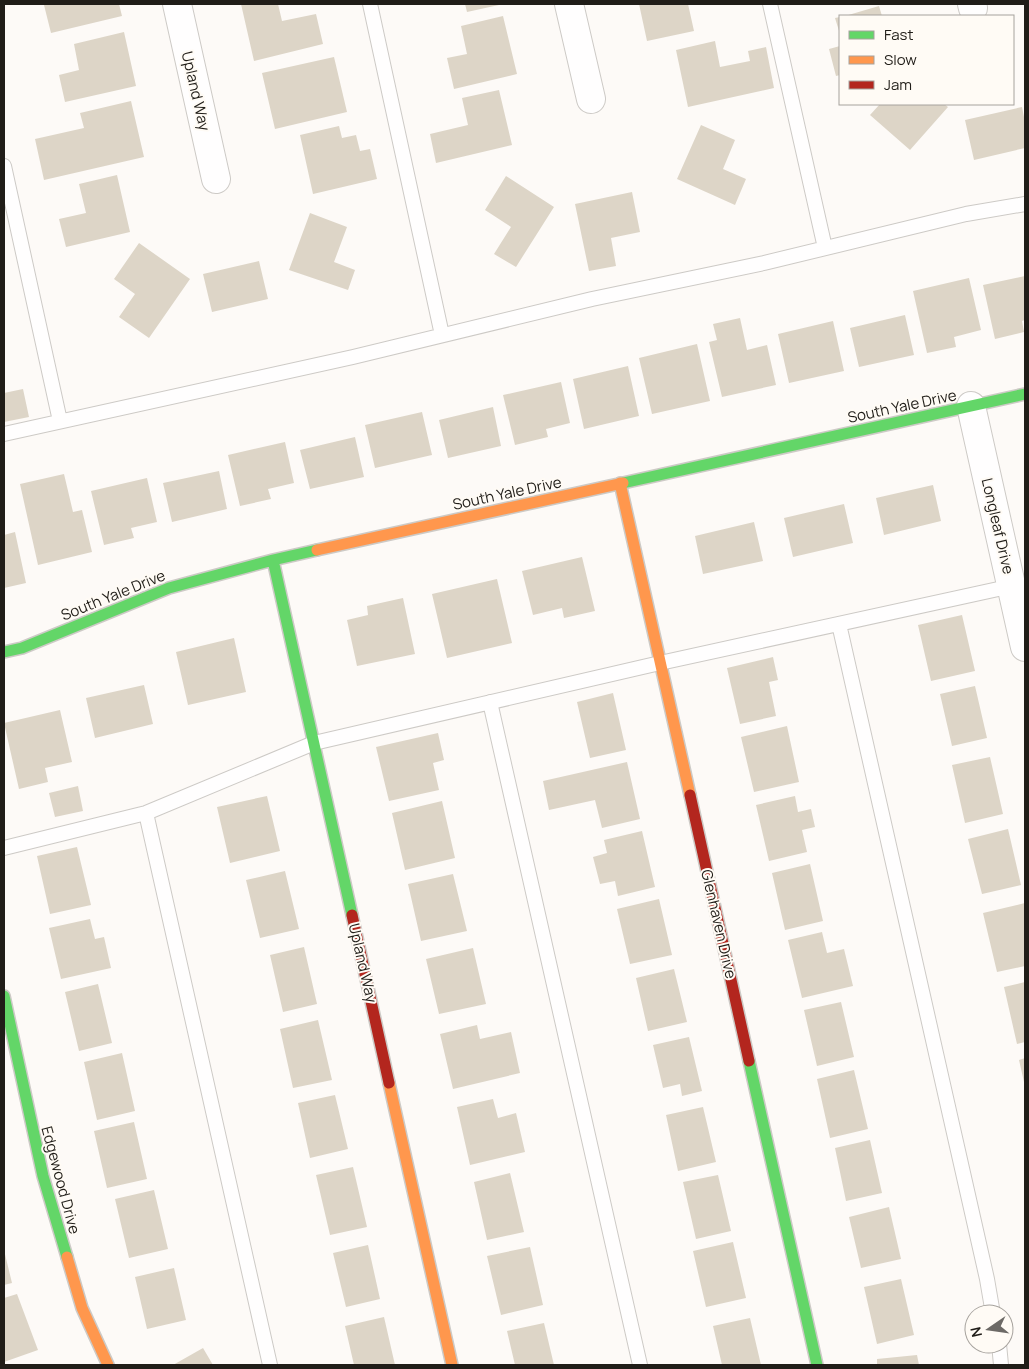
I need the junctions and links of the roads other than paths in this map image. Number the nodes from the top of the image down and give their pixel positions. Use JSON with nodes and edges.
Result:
{"nodes":[{"id":1,"x":177,"y":4,"type":"edge"},
{"id":2,"x":370,"y":4,"type":"edge"},
{"id":3,"x":569,"y":4,"type":"edge"},
{"id":4,"x":770,"y":4,"type":"edge"},
{"id":5,"x":591,"y":99,"type":"dead end"},
{"id":6,"x":4,"y":166,"type":"edge"},
{"id":7,"x":216,"y":179,"type":"dead end"},
{"id":8,"x":1025,"y":204,"type":"edge"},
{"id":9,"x":825,"y":248,"type":"junction"},
{"id":10,"x":442,"y":335,"type":"junction"},
{"id":11,"x":1025,"y":394,"type":"edge"},
{"id":12,"x":972,"y":406,"type":"junction"},
{"id":13,"x":60,"y":421,"type":"junction"},
{"id":14,"x":4,"y":434,"type":"edge"},
{"id":15,"x":620,"y":483,"type":"junction"},
{"id":16,"x":273,"y":560,"type":"junction"},
{"id":17,"x":1012,"y":586,"type":"junction"},
{"id":18,"x":839,"y":624,"type":"junction"},
{"id":19,"x":1025,"y":646,"type":"edge"},
{"id":20,"x":4,"y":652,"type":"edge"},
{"id":21,"x":660,"y":662,"type":"junction"},
{"id":22,"x":490,"y":702,"type":"junction"},
{"id":23,"x":314,"y":743,"type":"junction"},
{"id":24,"x":146,"y":813,"type":"junction"},
{"id":25,"x":4,"y":848,"type":"edge"},
{"id":26,"x":4,"y":996,"type":"edge"},
{"id":27,"x":991,"y":1304,"type":"edge"},
{"id":28,"x":108,"y":1365,"type":"edge"},
{"id":29,"x":270,"y":1365,"type":"edge"},
{"id":30,"x":452,"y":1365,"type":"edge"},
{"id":31,"x":640,"y":1365,"type":"edge"},
{"id":32,"x":817,"y":1365,"type":"edge"}],
"edges":[{"from":1,"to":7,"type":"street","name":"Upland Way"},
{"from":2,"to":10,"type":"lane"},
{"from":3,"to":5,"type":"street"},
{"from":4,"to":9,"type":"lane"},
{"from":6,"to":13,"type":"lane"},
{"from":8,"to":9,"type":"lane"},
{"from":9,"to":10,"type":"lane"},
{"from":10,"to":13,"type":"lane"},
{"from":11,"to":12,"type":"street","name":"South Yale Drive"},
{"from":12,"to":15,"type":"street","name":"South Yale Drive"},
{"from":12,"to":17,"type":"street","name":"Longleaf Drive"},
{"from":13,"to":14,"type":"lane"},
{"from":15,"to":16,"type":"street","name":"South Yale Drive"},
{"from":15,"to":21,"type":"street","name":"Glenhaven Drive"},
{"from":16,"to":20,"type":"street","name":"South Yale Drive"},
{"from":16,"to":23,"type":"street","name":"Upland Way"},
{"from":17,"to":18,"type":"lane"},
{"from":17,"to":19,"type":"street","name":"Longleaf Drive"},
{"from":18,"to":21,"type":"lane"},
{"from":18,"to":27,"type":"lane"},
{"from":21,"to":22,"type":"lane"},
{"from":21,"to":32,"type":"street","name":"Glenhaven Drive"},
{"from":22,"to":23,"type":"lane"},
{"from":22,"to":31,"type":"lane"},
{"from":23,"to":24,"type":"lane"},
{"from":23,"to":30,"type":"street","name":"Upland Way"},
{"from":24,"to":25,"type":"lane"},
{"from":24,"to":29,"type":"lane"},
{"from":26,"to":28,"type":"street","name":"Edgewood Drive"}]}
